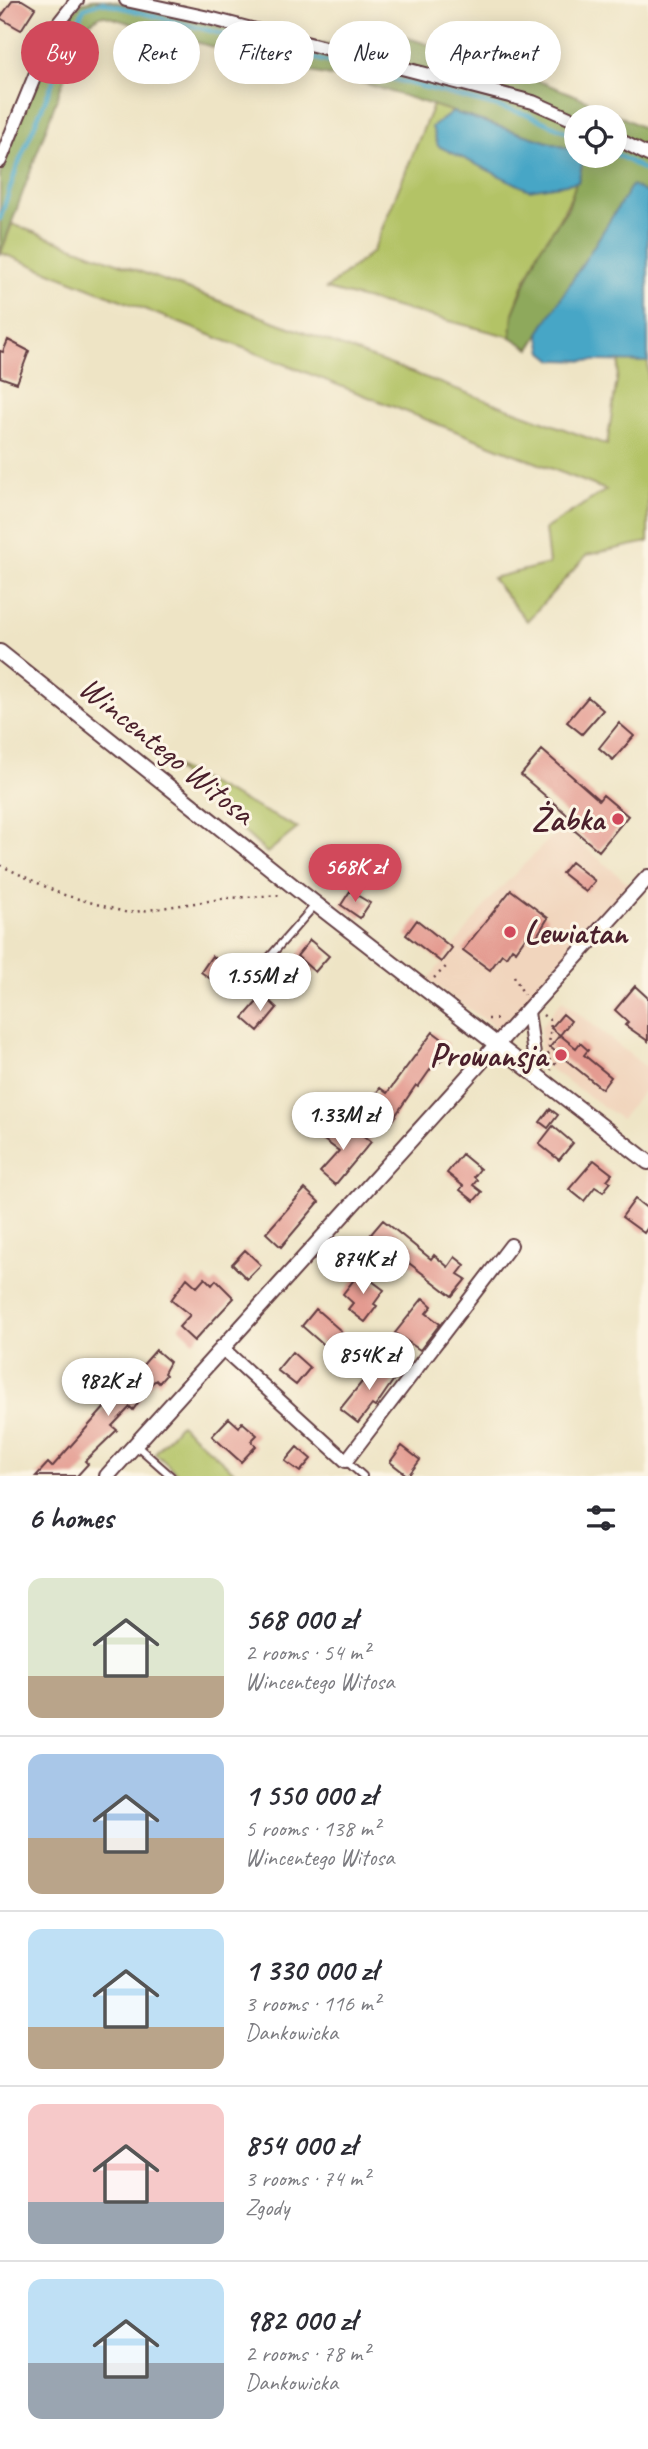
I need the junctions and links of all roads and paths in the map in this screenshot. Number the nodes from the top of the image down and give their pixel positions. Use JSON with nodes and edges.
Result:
{"nodes":[{"id":1,"x":77,"y":0,"type":"edge"},
{"id":2,"x":126,"y":0,"type":"edge"},
{"id":3,"x":564,"y":116,"type":"edge"},
{"id":4,"x":627,"y":144,"type":"edge"},
{"id":5,"x":648,"y":155,"type":"edge"},
{"id":6,"x":0,"y":161,"type":"edge"},
{"id":7,"x":0,"y":652,"type":"edge"},
{"id":8,"x":0,"y":865,"type":"edge"},
{"id":9,"x":648,"y":877,"type":"edge"},
{"id":10,"x":303,"y":894,"type":"junction"},
{"id":11,"x":316,"y":904,"type":"junction"},
{"id":12,"x":449,"y":964,"type":"dead end"},
{"id":13,"x":419,"y":984,"type":"junction"},
{"id":14,"x":237,"y":994,"type":"dead end"},
{"id":15,"x":534,"y":1012,"type":"junction"},
{"id":16,"x":499,"y":1045,"type":"junction"},
{"id":17,"x":544,"y":1074,"type":"junction"},
{"id":18,"x":648,"y":1162,"type":"edge"},
{"id":19,"x":511,"y":1245,"type":"dead end"},
{"id":20,"x":221,"y":1347,"type":"junction"},
{"id":21,"x":135,"y":1444,"type":"junction"},
{"id":22,"x":346,"y":1461,"type":"junction"},
{"id":23,"x":107,"y":1476,"type":"edge"},
{"id":24,"x":171,"y":1476,"type":"edge"},
{"id":25,"x":363,"y":1476,"type":"edge"}],
"edges":[{"from":1,"to":6,"type":"street"},
{"from":2,"to":3,"type":"street"},
{"from":4,"to":5,"type":"street"},
{"from":7,"to":10,"type":"street","name":"Wincentego Witosa"},
{"from":8,"to":10,"type":"path"},
{"from":9,"to":15,"type":"street"},
{"from":10,"to":11,"type":"street","name":"Wincentego Witosa"},
{"from":11,"to":13,"type":"street","name":"Wincentego Witosa"},
{"from":11,"to":14,"type":"lane"},
{"from":12,"to":13,"type":"path"},
{"from":13,"to":16,"type":"street","name":"Wincentego Witosa"},
{"from":15,"to":16,"type":"street"},
{"from":15,"to":17,"type":"street"},
{"from":15,"to":17,"type":"path"},
{"from":16,"to":17,"type":"street","name":"Wincentego Witosa"},
{"from":16,"to":20,"type":"street"},
{"from":17,"to":18,"type":"street","name":"Wincentego Witosa"},
{"from":19,"to":22,"type":"street"},
{"from":20,"to":21,"type":"street"},
{"from":20,"to":22,"type":"street"},
{"from":21,"to":23,"type":"street"},
{"from":21,"to":24,"type":"lane"},
{"from":22,"to":25,"type":"lane"}]}
